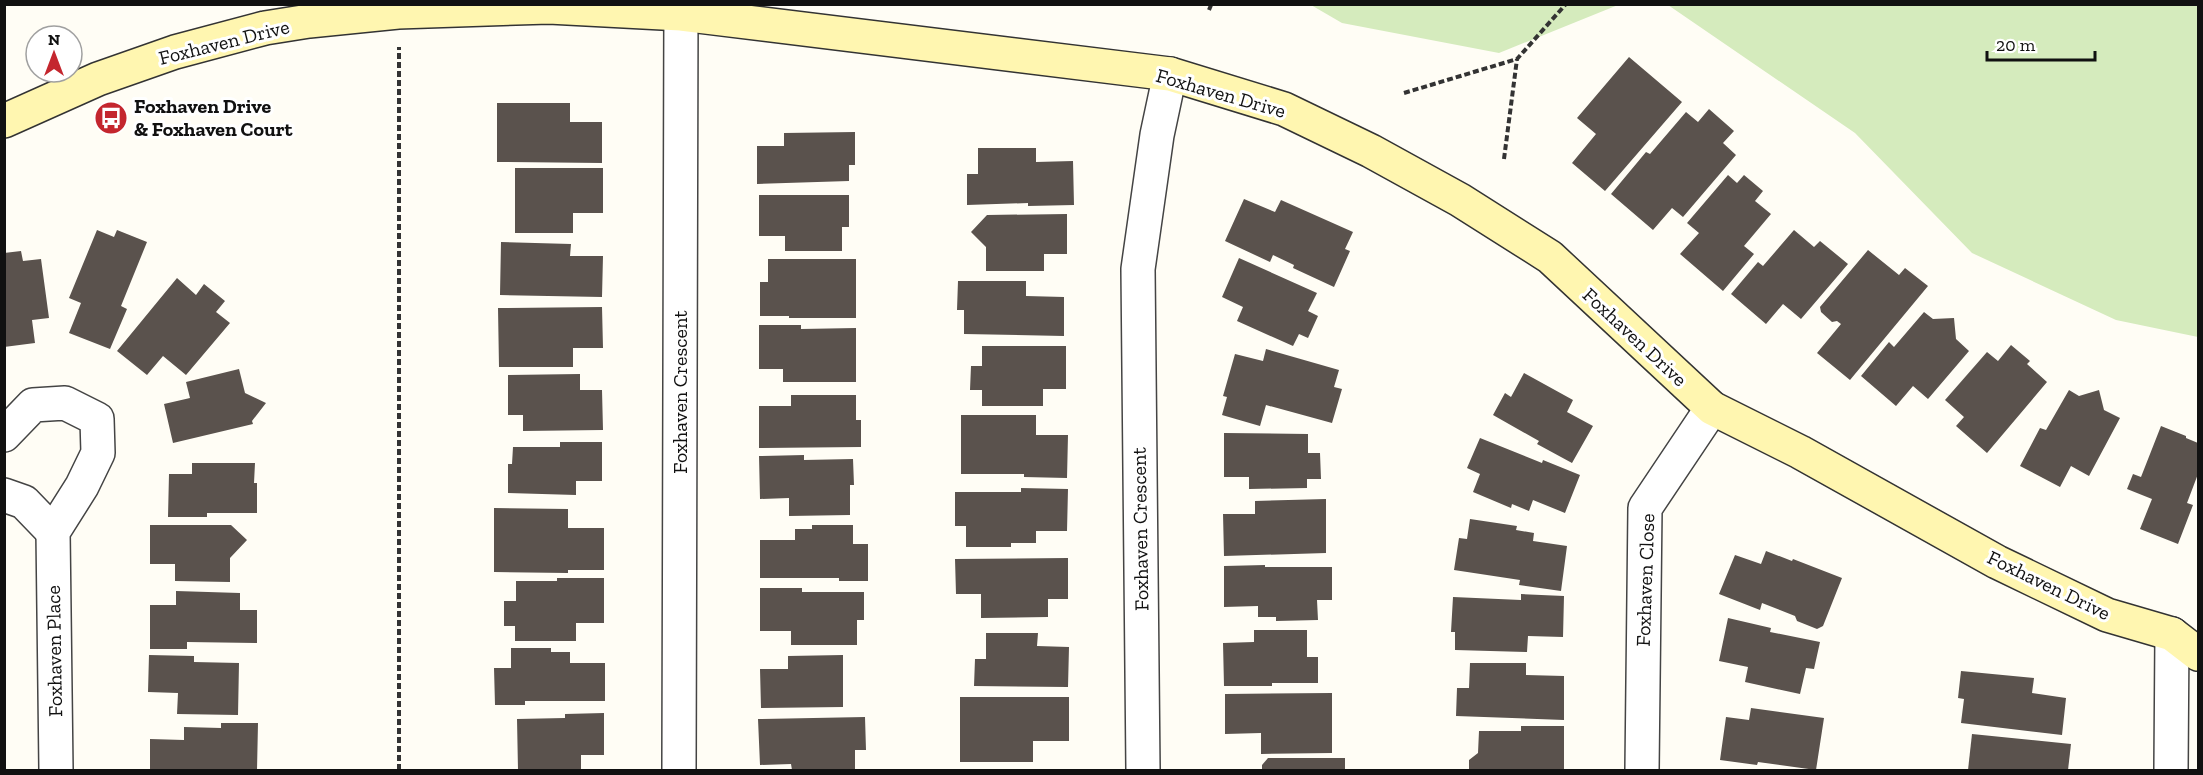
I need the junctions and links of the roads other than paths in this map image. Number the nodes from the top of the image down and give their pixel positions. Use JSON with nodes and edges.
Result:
{"nodes":[{"id":1,"x":681,"y":9,"type":"edge"},
{"id":2,"x":1170,"y":74,"type":"junction"},
{"id":3,"x":4,"y":121,"type":"edge"},
{"id":4,"x":1712,"y":408,"type":"junction"},
{"id":5,"x":4,"y":435,"type":"edge"},
{"id":6,"x":4,"y":495,"type":"edge"},
{"id":7,"x":53,"y":532,"type":"junction"},
{"id":8,"x":2191,"y":648,"type":"edge"},
{"id":9,"x":56,"y":771,"type":"edge"},
{"id":10,"x":679,"y":771,"type":"edge"},
{"id":11,"x":1143,"y":771,"type":"edge"},
{"id":12,"x":1641,"y":771,"type":"edge"},
{"id":13,"x":2171,"y":771,"type":"edge"}],
"edges":[{"from":1,"to":2,"type":"street","name":"Foxhaven Drive"},
{"from":1,"to":3,"type":"street","name":"Foxhaven Drive"},
{"from":1,"to":10,"type":"street","name":"Foxhaven Crescent"},
{"from":2,"to":4,"type":"street","name":"Foxhaven Drive"},
{"from":2,"to":11,"type":"street","name":"Foxhaven Crescent"},
{"from":4,"to":8,"type":"street","name":"Foxhaven Drive"},
{"from":4,"to":12,"type":"street","name":"Foxhaven Close"},
{"from":5,"to":7,"type":"street"},
{"from":6,"to":7,"type":"street"},
{"from":7,"to":9,"type":"street","name":"Foxhaven Place"},
{"from":8,"to":13,"type":"street"}]}
